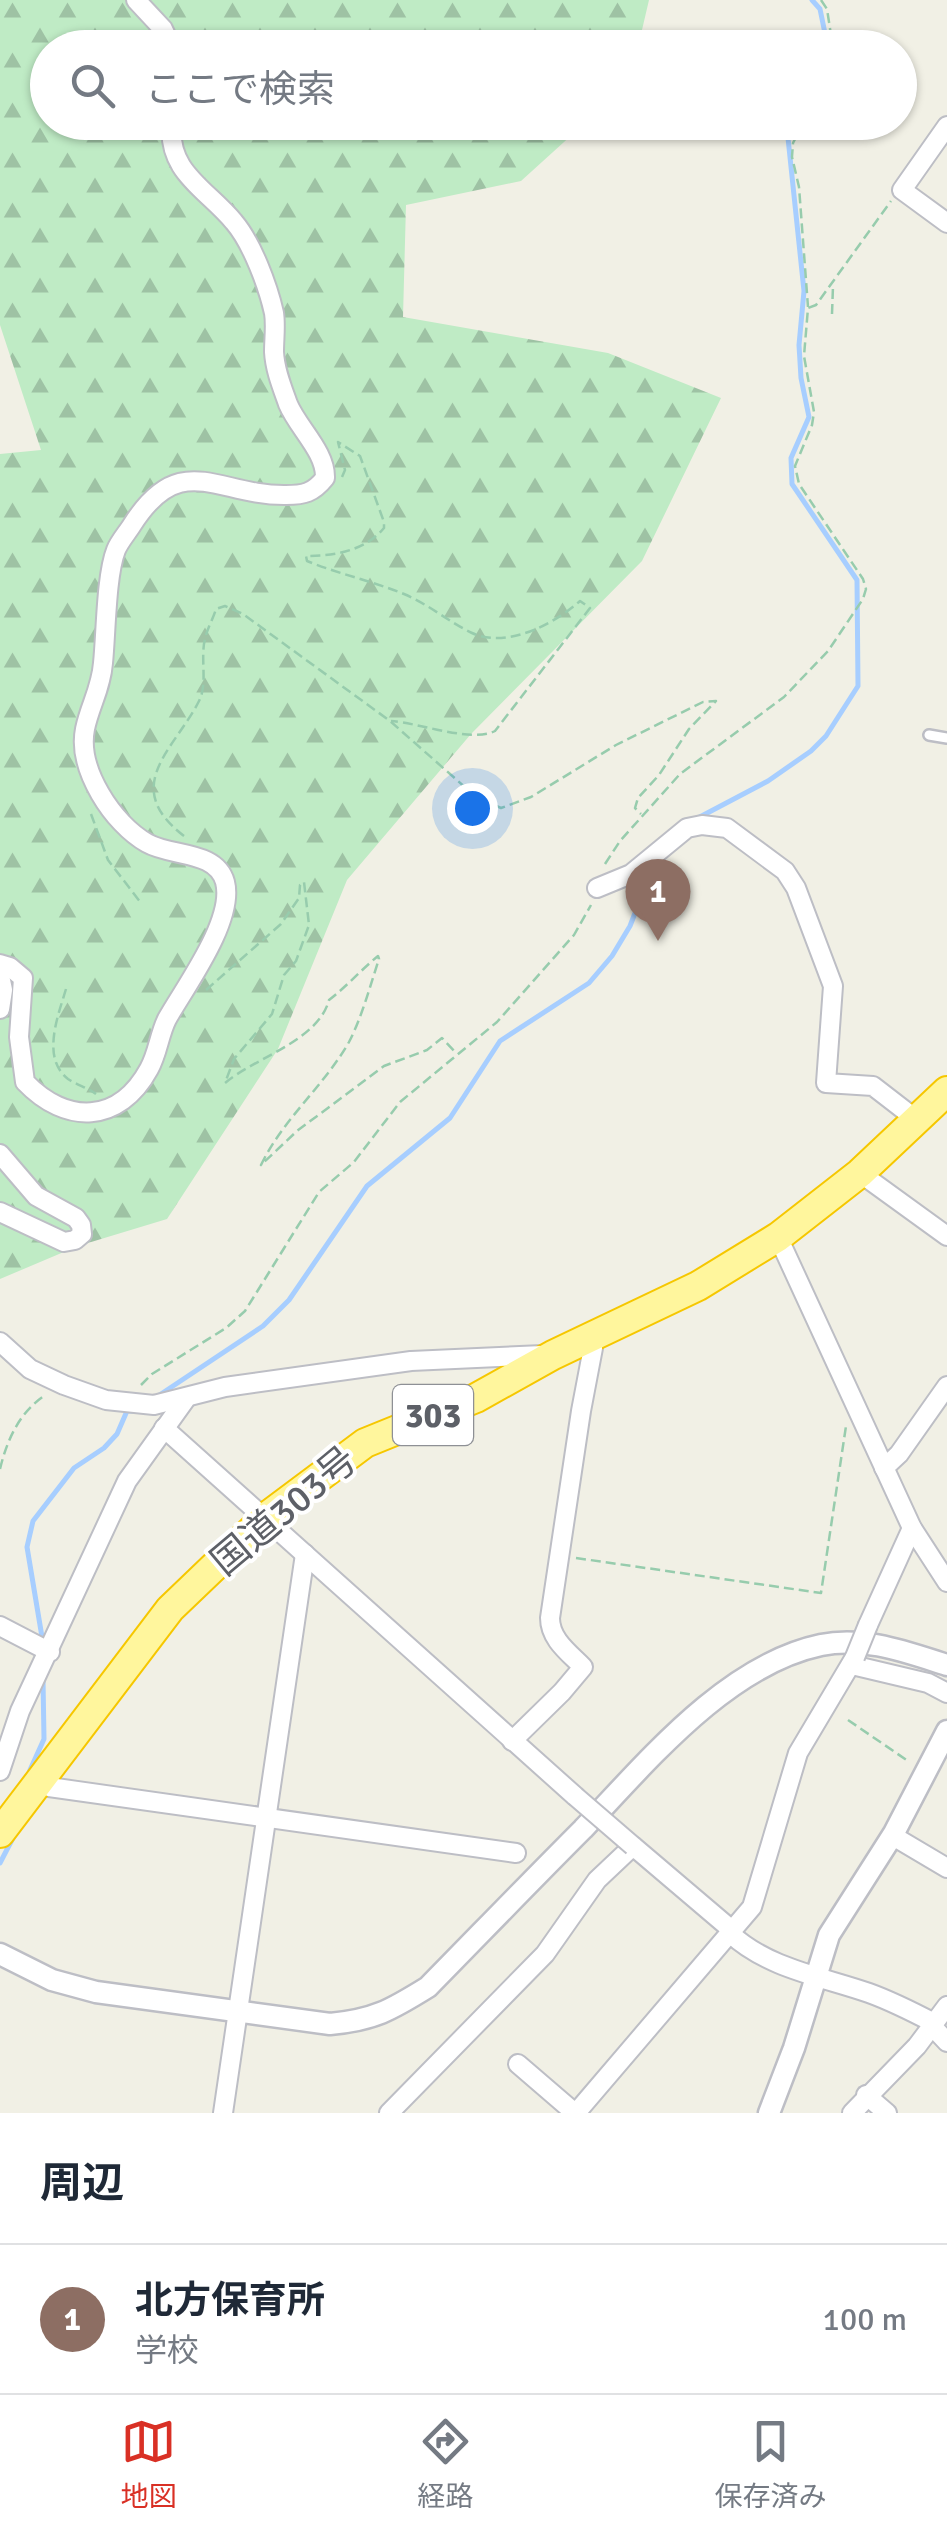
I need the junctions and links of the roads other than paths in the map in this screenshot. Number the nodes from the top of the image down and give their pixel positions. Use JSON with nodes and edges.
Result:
{"nodes":[{"id":1,"x":136,"y":0,"type":"edge"},
{"id":2,"x":163,"y":30,"type":"edge"},
{"id":3,"x":947,"y":126,"type":"edge"},
{"id":4,"x":174,"y":140,"type":"edge"},
{"id":5,"x":947,"y":223,"type":"edge"},
{"id":6,"x":929,"y":736,"type":"dead end"},
{"id":7,"x":947,"y":738,"type":"edge"},
{"id":8,"x":597,"y":888,"type":"road end"},
{"id":9,"x":0,"y":964,"type":"edge"},
{"id":10,"x":0,"y":976,"type":"edge"},
{"id":11,"x":0,"y":1009,"type":"edge"},
{"id":12,"x":947,"y":1091,"type":"edge"},
{"id":13,"x":917,"y":1120,"type":"junction"},
{"id":14,"x":0,"y":1154,"type":"edge"},
{"id":15,"x":860,"y":1173,"type":"junction"},
{"id":16,"x":0,"y":1212,"type":"edge"},
{"id":17,"x":947,"y":1236,"type":"edge"},
{"id":18,"x":778,"y":1237,"type":"junction"},
{"id":19,"x":590,"y":1338,"type":"junction"},
{"id":20,"x":0,"y":1342,"type":"edge"},
{"id":21,"x":553,"y":1355,"type":"junction"},
{"id":22,"x":947,"y":1386,"type":"edge"},
{"id":23,"x":184,"y":1400,"type":"junction"},
{"id":24,"x":164,"y":1428,"type":"junction"},
{"id":25,"x":884,"y":1468,"type":"junction"},
{"id":26,"x":266,"y":1517,"type":"junction"},
{"id":27,"x":912,"y":1528,"type":"junction"},
{"id":28,"x":305,"y":1554,"type":"junction"},
{"id":29,"x":947,"y":1582,"type":"edge"},
{"id":30,"x":0,"y":1626,"type":"edge"},
{"id":31,"x":50,"y":1652,"type":"junction"},
{"id":32,"x":854,"y":1661,"type":"junction"},
{"id":33,"x":947,"y":1664,"type":"edge"},
{"id":34,"x":947,"y":1694,"type":"edge"},
{"id":35,"x":947,"y":1731,"type":"edge"},
{"id":36,"x":512,"y":1742,"type":"junction"},
{"id":37,"x":0,"y":1772,"type":"edge"},
{"id":38,"x":38,"y":1780,"type":"junction"},
{"id":39,"x":267,"y":1816,"type":"junction"},
{"id":40,"x":0,"y":1834,"type":"edge"},
{"id":41,"x":893,"y":1836,"type":"junction"},
{"id":42,"x":633,"y":1846,"type":"junction"},
{"id":43,"x":516,"y":1853,"type":"dead end"},
{"id":44,"x":947,"y":1868,"type":"edge"},
{"id":45,"x":732,"y":1932,"type":"junction"},
{"id":46,"x":0,"y":1954,"type":"edge"},
{"id":47,"x":815,"y":1977,"type":"junction"},
{"id":48,"x":947,"y":2006,"type":"edge"},
{"id":49,"x":236,"y":2011,"type":"junction"},
{"id":50,"x":933,"y":2024,"type":"junction"},
{"id":51,"x":947,"y":2042,"type":"edge"},
{"id":52,"x":518,"y":2064,"type":"dead end"},
{"id":53,"x":866,"y":2095,"type":"junction"},
{"id":54,"x":223,"y":2113,"type":"edge"},
{"id":55,"x":388,"y":2113,"type":"edge"},
{"id":56,"x":575,"y":2113,"type":"edge"},
{"id":57,"x":769,"y":2113,"type":"edge"},
{"id":58,"x":852,"y":2113,"type":"edge"},
{"id":59,"x":887,"y":2113,"type":"edge"}],
"edges":[{"from":1,"to":2,"type":"street"},
{"from":3,"to":5,"type":"street"},
{"from":4,"to":9,"type":"street"},
{"from":6,"to":7,"type":"lane"},
{"from":8,"to":13,"type":"street"},
{"from":10,"to":11,"type":"street"},
{"from":12,"to":13,"type":"highway","name":"国道303号","number":"303"},
{"from":13,"to":15,"type":"highway","name":"国道303号","number":"303"},
{"from":14,"to":16,"type":"street"},
{"from":15,"to":17,"type":"street"},
{"from":15,"to":18,"type":"highway","name":"国道303号","number":"303"},
{"from":18,"to":19,"type":"highway","name":"国道303号","number":"303"},
{"from":18,"to":25,"type":"street"},
{"from":19,"to":21,"type":"highway","name":"国道303号","number":"303"},
{"from":19,"to":36,"type":"street"},
{"from":20,"to":23,"type":"street"},
{"from":21,"to":23,"type":"street"},
{"from":21,"to":26,"type":"highway","name":"国道303号","number":"303"},
{"from":22,"to":25,"type":"street"},
{"from":23,"to":24,"type":"street"},
{"from":24,"to":26,"type":"street"},
{"from":24,"to":31,"type":"street"},
{"from":25,"to":27,"type":"street"},
{"from":26,"to":28,"type":"street"},
{"from":26,"to":38,"type":"highway","name":"国道303号","number":"303"},
{"from":27,"to":29,"type":"street"},
{"from":27,"to":32,"type":"street","bridge":true},
{"from":28,"to":36,"type":"street"},
{"from":28,"to":39,"type":"street"},
{"from":30,"to":31,"type":"street"},
{"from":31,"to":37,"type":"street"},
{"from":32,"to":34,"type":"street"},
{"from":32,"to":45,"type":"street"},
{"from":33,"to":49,"type":"street"},
{"from":35,"to":41,"type":"street"},
{"from":36,"to":42,"type":"street","bridge":true},
{"from":38,"to":39,"type":"street"},
{"from":38,"to":40,"type":"highway","name":"国道303号","number":"303"},
{"from":39,"to":43,"type":"street"},
{"from":39,"to":49,"type":"street"},
{"from":41,"to":44,"type":"street"},
{"from":41,"to":47,"type":"street"},
{"from":42,"to":45,"type":"street"},
{"from":42,"to":55,"type":"street"},
{"from":45,"to":47,"type":"street"},
{"from":45,"to":56,"type":"street"},
{"from":46,"to":49,"type":"street"},
{"from":47,"to":50,"type":"street"},
{"from":47,"to":57,"type":"street"},
{"from":48,"to":50,"type":"street"},
{"from":49,"to":54,"type":"street"},
{"from":50,"to":51,"type":"street"},
{"from":50,"to":53,"type":"street"},
{"from":52,"to":56,"type":"street"},
{"from":53,"to":58,"type":"street"},
{"from":53,"to":59,"type":"street"}]}
